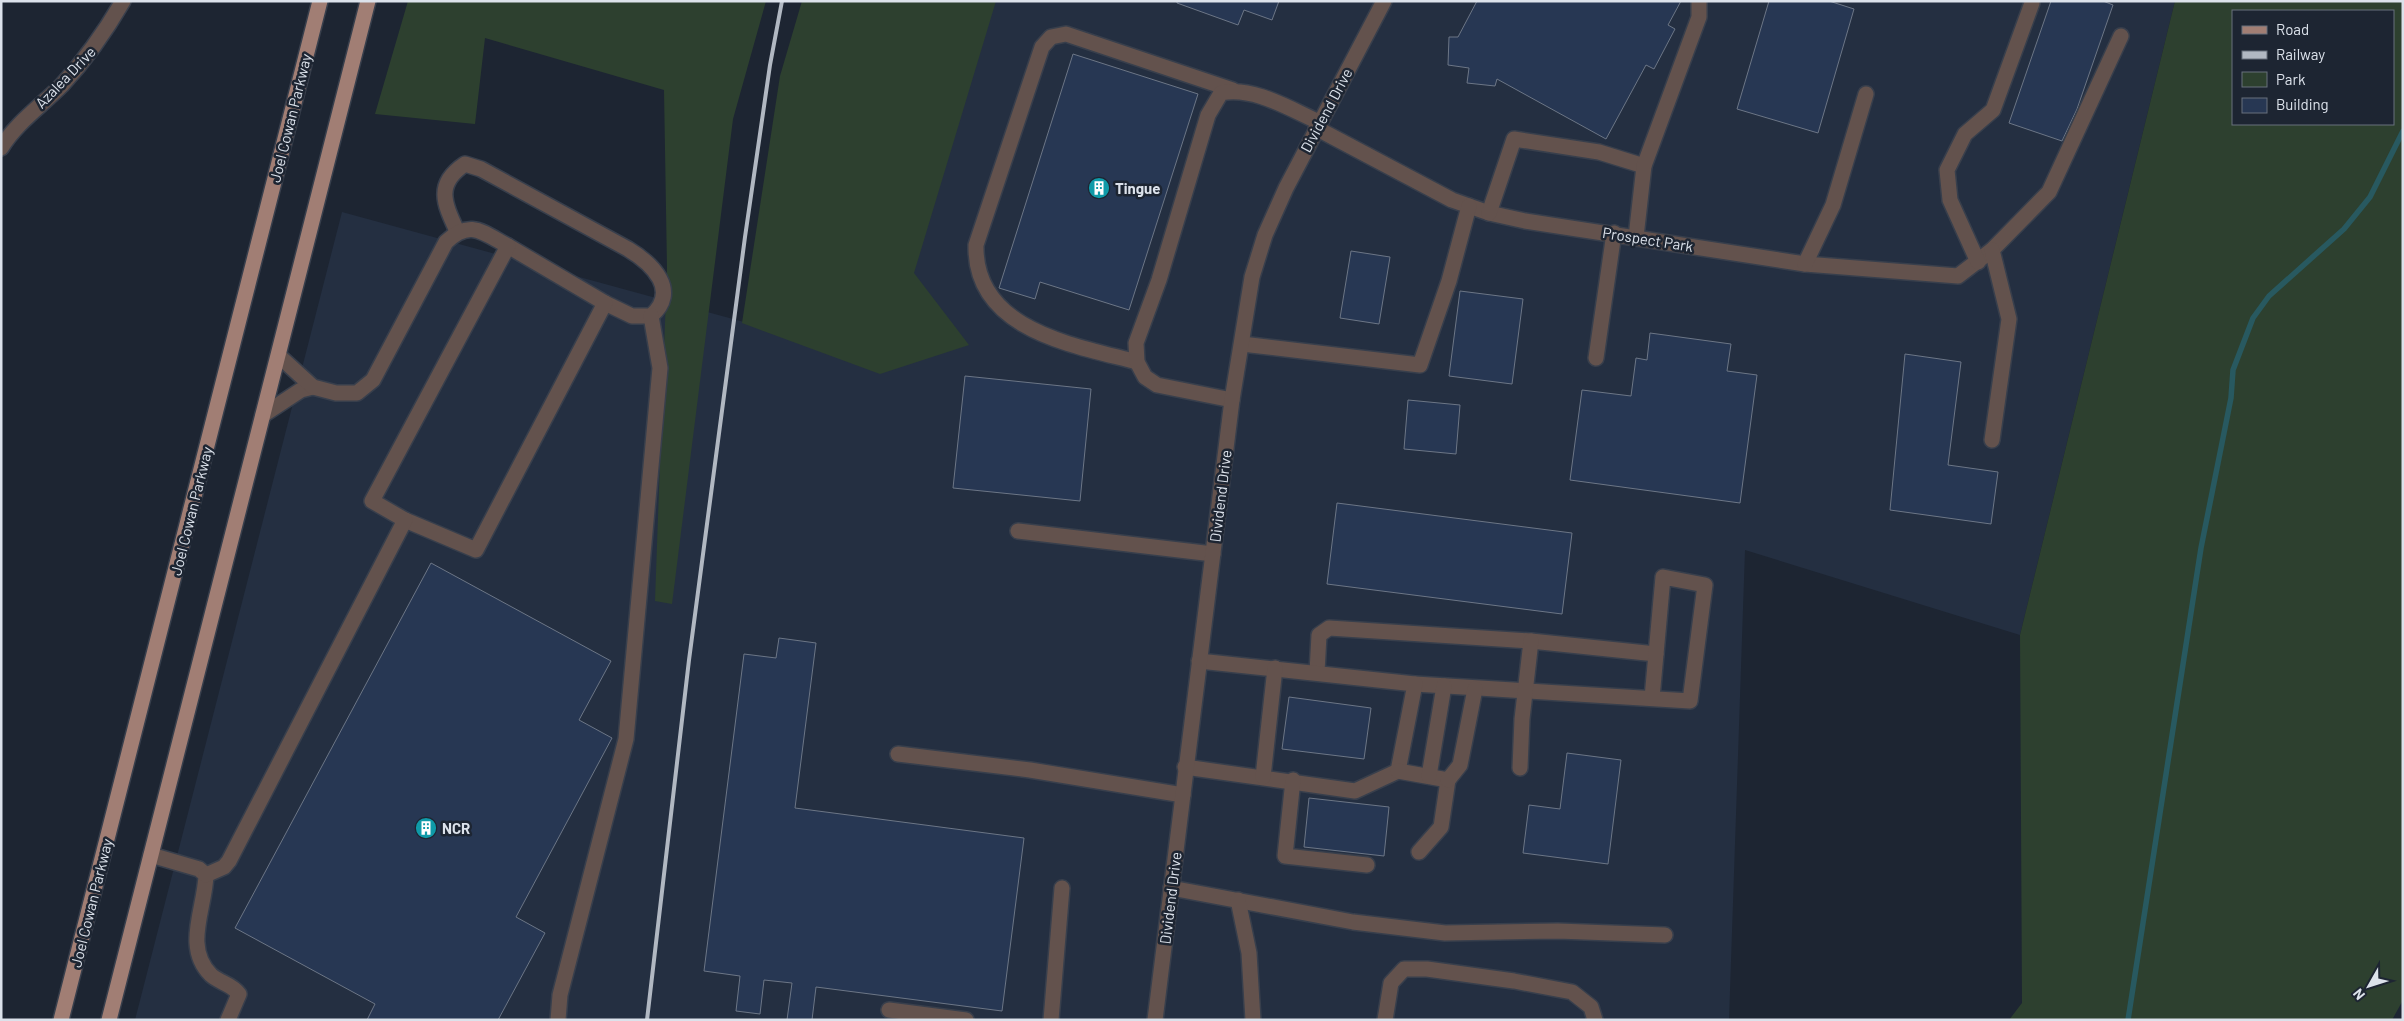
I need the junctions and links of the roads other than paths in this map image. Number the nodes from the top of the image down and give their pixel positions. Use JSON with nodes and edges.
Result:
{"nodes":[{"id":1,"x":123,"y":1,"type":"edge"},
{"id":2,"x":320,"y":1,"type":"edge"},
{"id":3,"x":368,"y":1,"type":"edge"},
{"id":4,"x":1384,"y":1,"type":"edge"},
{"id":5,"x":1699,"y":1,"type":"edge"},
{"id":6,"x":2032,"y":3,"type":"dead end"},
{"id":7,"x":2121,"y":36,"type":"dead end"},
{"id":8,"x":1233,"y":90,"type":"junction"},
{"id":9,"x":1866,"y":94,"type":"dead end"},
{"id":10,"x":1317,"y":125,"type":"junction"},
{"id":11,"x":1,"y":148,"type":"edge"},
{"id":12,"x":1644,"y":166,"type":"junction"},
{"id":13,"x":1469,"y":206,"type":"junction"},
{"id":14,"x":1489,"y":213,"type":"junction"},
{"id":15,"x":457,"y":231,"type":"junction"},
{"id":16,"x":1614,"y":234,"type":"junction"},
{"id":17,"x":1636,"y":237,"type":"junction"},
{"id":18,"x":508,"y":246,"type":"junction"},
{"id":19,"x":1992,"y":250,"type":"junction"},
{"id":20,"x":1978,"y":262,"type":"junction"},
{"id":21,"x":1806,"y":264,"type":"junction"},
{"id":22,"x":605,"y":303,"type":"junction"},
{"id":23,"x":651,"y":316,"type":"junction"},
{"id":24,"x":1242,"y":344,"type":"junction"},
{"id":25,"x":278,"y":356,"type":"junction"},
{"id":26,"x":1596,"y":358,"type":"dead end"},
{"id":27,"x":1137,"y":362,"type":"junction"},
{"id":28,"x":313,"y":387,"type":"junction"},
{"id":29,"x":1232,"y":400,"type":"junction"},
{"id":30,"x":263,"y":415,"type":"junction"},
{"id":31,"x":1992,"y":440,"type":"dead end"},
{"id":32,"x":405,"y":520,"type":"junction"},
{"id":33,"x":1018,"y":531,"type":"dead end"},
{"id":34,"x":1213,"y":554,"type":"junction"},
{"id":35,"x":1531,"y":641,"type":"junction"},
{"id":36,"x":1656,"y":654,"type":"junction"},
{"id":37,"x":1199,"y":661,"type":"junction"},
{"id":38,"x":1275,"y":668,"type":"junction"},
{"id":39,"x":1317,"y":672,"type":"junction"},
{"id":40,"x":1414,"y":684,"type":"junction"},
{"id":41,"x":1444,"y":686,"type":"junction"},
{"id":42,"x":1475,"y":689,"type":"junction"},
{"id":43,"x":1525,"y":692,"type":"junction"},
{"id":44,"x":1652,"y":698,"type":"junction"},
{"id":45,"x":898,"y":754,"type":"dead end"},
{"id":46,"x":1185,"y":768,"type":"junction"},
{"id":47,"x":1520,"y":768,"type":"dead end"},
{"id":48,"x":1398,"y":771,"type":"junction"},
{"id":49,"x":1429,"y":776,"type":"junction"},
{"id":50,"x":1263,"y":777,"type":"junction"},
{"id":51,"x":1293,"y":780,"type":"junction"},
{"id":52,"x":1448,"y":780,"type":"junction"},
{"id":53,"x":1183,"y":795,"type":"junction"},
{"id":54,"x":1419,"y":852,"type":"dead end"},
{"id":55,"x":151,"y":854,"type":"junction"},
{"id":56,"x":1367,"y":865,"type":"dead end"},
{"id":57,"x":206,"y":875,"type":"junction"},
{"id":58,"x":1062,"y":888,"type":"dead end"},
{"id":59,"x":1171,"y":888,"type":"junction"},
{"id":60,"x":1238,"y":900,"type":"junction"},
{"id":61,"x":1665,"y":935,"type":"dead end"},
{"id":62,"x":889,"y":1010,"type":"dead end"},
{"id":63,"x":61,"y":1020,"type":"edge"},
{"id":64,"x":109,"y":1020,"type":"edge"},
{"id":65,"x":228,"y":1020,"type":"edge"},
{"id":66,"x":558,"y":1020,"type":"edge"},
{"id":67,"x":966,"y":1020,"type":"edge"},
{"id":68,"x":1051,"y":1020,"type":"edge"},
{"id":69,"x":1154,"y":1020,"type":"edge"},
{"id":70,"x":1253,"y":1020,"type":"edge"},
{"id":71,"x":1385,"y":1020,"type":"edge"},
{"id":72,"x":1595,"y":1020,"type":"edge"}],
"edges":[{"from":1,"to":11,"type":"street","name":"Azalea Drive"},
{"from":2,"to":63,"type":"main road","name":"Joel Cowan Parkway"},
{"from":3,"to":25,"type":"main road"},
{"from":4,"to":10,"type":"street","name":"Dividend Drive"},
{"from":5,"to":12,"type":"street"},
{"from":6,"to":20,"type":"street"},
{"from":7,"to":19,"type":"street","name":"Prospect Park"},
{"from":8,"to":10,"type":"street","name":"Prospect Park"},
{"from":8,"to":27,"type":"street"},
{"from":8,"to":27,"type":"street","name":"Prospect Park"},
{"from":9,"to":21,"type":"street"},
{"from":10,"to":13,"type":"street","name":"Prospect Park"},
{"from":10,"to":24,"type":"street","name":"Dividend Drive"},
{"from":12,"to":14,"type":"street"},
{"from":12,"to":17,"type":"street"},
{"from":13,"to":14,"type":"street","name":"Prospect Park"},
{"from":13,"to":24,"type":"street"},
{"from":14,"to":16,"type":"street","name":"Prospect Park"},
{"from":15,"to":18,"type":"street"},
{"from":15,"to":23,"type":"street"},
{"from":15,"to":28,"type":"street"},
{"from":16,"to":17,"type":"street","name":"Prospect Park"},
{"from":16,"to":26,"type":"street"},
{"from":17,"to":21,"type":"street","name":"Prospect Park"},
{"from":18,"to":22,"type":"street"},
{"from":18,"to":32,"type":"street"},
{"from":19,"to":20,"type":"street","name":"Prospect Park"},
{"from":19,"to":31,"type":"street"},
{"from":20,"to":21,"type":"street","name":"Prospect Park"},
{"from":22,"to":23,"type":"street"},
{"from":22,"to":32,"type":"street"},
{"from":23,"to":66,"type":"street"},
{"from":24,"to":29,"type":"street","name":"Dividend Drive"},
{"from":25,"to":28,"type":"street"},
{"from":25,"to":30,"type":"main road"},
{"from":27,"to":29,"type":"street"},
{"from":28,"to":30,"type":"street"},
{"from":29,"to":34,"type":"street","name":"Dividend Drive"},
{"from":30,"to":55,"type":"main road"},
{"from":32,"to":57,"type":"street"},
{"from":33,"to":34,"type":"street"},
{"from":34,"to":37,"type":"street","name":"Dividend Drive"},
{"from":35,"to":36,"type":"street"},
{"from":35,"to":39,"type":"street"},
{"from":35,"to":43,"type":"street"},
{"from":36,"to":44,"type":"street"},
{"from":36,"to":44,"type":"street"},
{"from":37,"to":38,"type":"street"},
{"from":37,"to":46,"type":"street","name":"Dividend Drive"},
{"from":38,"to":39,"type":"street"},
{"from":38,"to":50,"type":"street"},
{"from":39,"to":40,"type":"street"},
{"from":40,"to":41,"type":"street"},
{"from":40,"to":48,"type":"street"},
{"from":41,"to":42,"type":"street"},
{"from":41,"to":49,"type":"street"},
{"from":42,"to":43,"type":"street"},
{"from":42,"to":52,"type":"street"},
{"from":43,"to":44,"type":"street"},
{"from":43,"to":47,"type":"street"},
{"from":45,"to":53,"type":"street"},
{"from":46,"to":50,"type":"street"},
{"from":46,"to":53,"type":"street","name":"Dividend Drive"},
{"from":48,"to":49,"type":"street"},
{"from":48,"to":51,"type":"street"},
{"from":49,"to":52,"type":"street"},
{"from":50,"to":51,"type":"street"},
{"from":51,"to":56,"type":"street"},
{"from":52,"to":54,"type":"street"},
{"from":53,"to":59,"type":"street","name":"Dividend Drive"},
{"from":55,"to":57,"type":"street"},
{"from":55,"to":64,"type":"main road"},
{"from":57,"to":65,"type":"street"},
{"from":58,"to":68,"type":"street"},
{"from":59,"to":60,"type":"street"},
{"from":59,"to":69,"type":"street","name":"Dividend Drive"},
{"from":60,"to":61,"type":"street"},
{"from":60,"to":70,"type":"street"},
{"from":62,"to":67,"type":"street"},
{"from":71,"to":72,"type":"street"}]}
